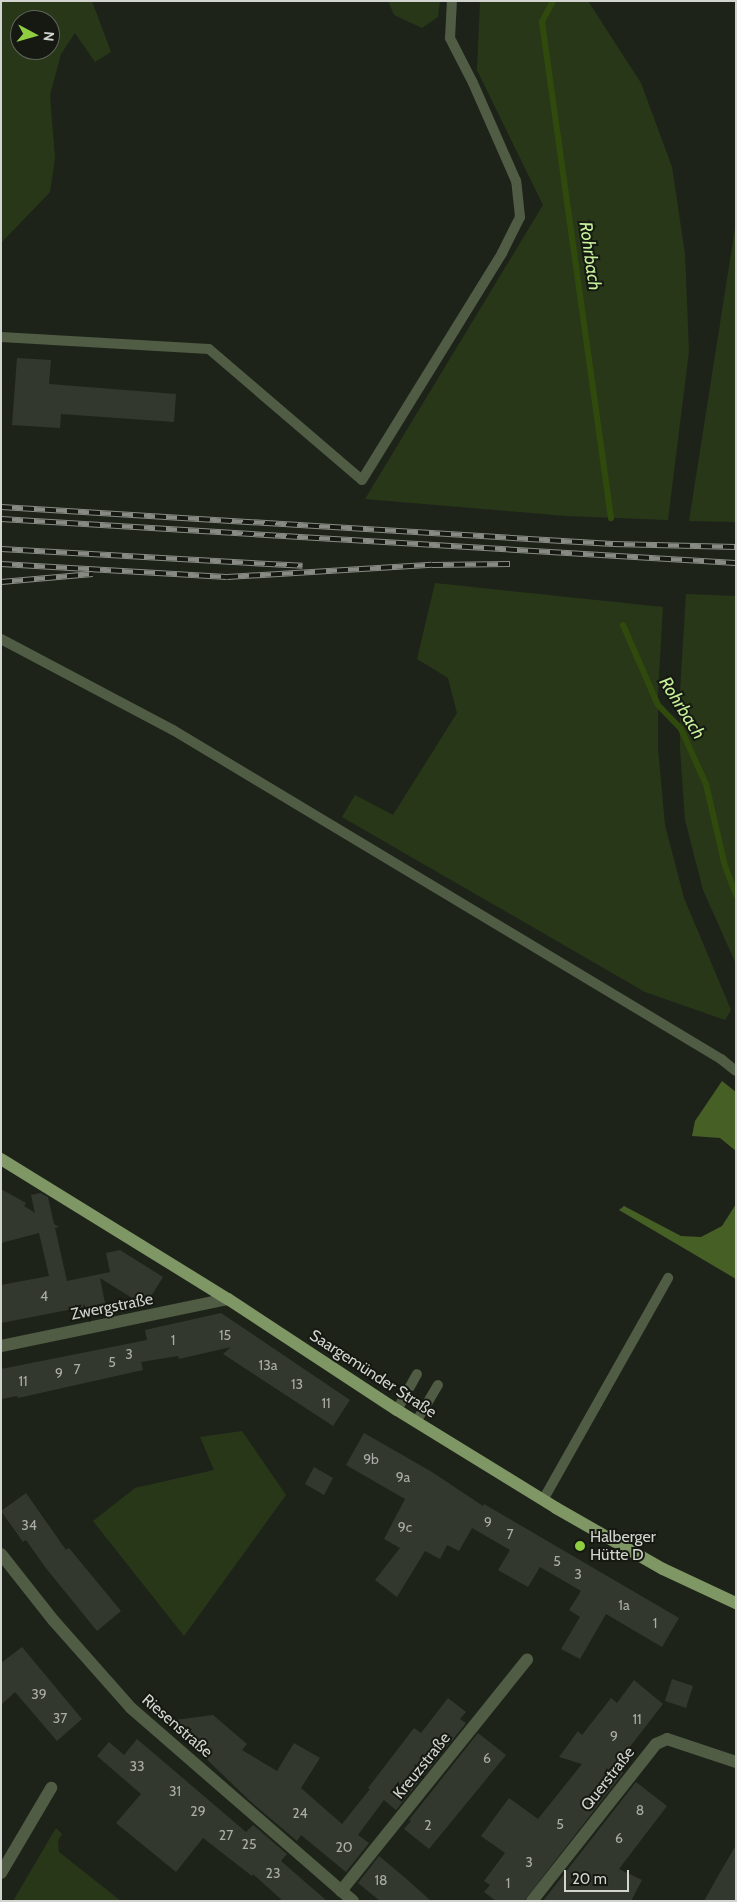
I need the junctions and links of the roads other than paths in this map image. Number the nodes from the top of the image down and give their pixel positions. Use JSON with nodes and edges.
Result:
{"nodes":[{"id":1,"x":452,"y":1,"type":"edge"},
{"id":2,"x":1,"y":337,"type":"edge"},
{"id":3,"x":1,"y":639,"type":"edge"},
{"id":4,"x":736,"y":1071,"type":"edge"},
{"id":5,"x":1,"y":1159,"type":"edge"},
{"id":6,"x":668,"y":1278,"type":"dead end"},
{"id":7,"x":228,"y":1299,"type":"junction"},
{"id":8,"x":1,"y":1346,"type":"edge"},
{"id":9,"x":417,"y":1374,"type":"dead end"},
{"id":10,"x":438,"y":1385,"type":"dead end"},
{"id":11,"x":397,"y":1410,"type":"junction"},
{"id":12,"x":416,"y":1422,"type":"junction"},
{"id":13,"x":543,"y":1500,"type":"junction"},
{"id":14,"x":1,"y":1554,"type":"edge"},
{"id":15,"x":736,"y":1603,"type":"edge"},
{"id":16,"x":527,"y":1660,"type":"dead end"},
{"id":17,"x":736,"y":1762,"type":"edge"},
{"id":18,"x":51,"y":1788,"type":"dead end"},
{"id":19,"x":1,"y":1873,"type":"edge"},
{"id":20,"x":341,"y":1891,"type":"junction"},
{"id":21,"x":353,"y":1901,"type":"edge"},
{"id":22,"x":532,"y":1901,"type":"edge"}],
"edges":[{"from":1,"to":2,"type":"lane"},
{"from":3,"to":4,"type":"lane"},
{"from":5,"to":7,"type":"main road","name":"Saargemünder Straße"},
{"from":6,"to":13,"type":"lane"},
{"from":7,"to":8,"type":"street","name":"Zwergstraße"},
{"from":7,"to":11,"type":"main road","name":"Saargemünder Straße"},
{"from":9,"to":11,"type":"lane"},
{"from":10,"to":12,"type":"lane"},
{"from":11,"to":12,"type":"main road","name":"Saargemünder Straße"},
{"from":12,"to":13,"type":"main road","name":"Saargemünder Straße"},
{"from":13,"to":15,"type":"main road","name":"Saargemünder Straße"},
{"from":14,"to":20,"type":"street","name":"Riesenstraße"},
{"from":16,"to":20,"type":"street","name":"Kreuzstraße"},
{"from":17,"to":22,"type":"street","name":"Querstraße"},
{"from":18,"to":19,"type":"street"},
{"from":20,"to":21,"type":"street","name":"Riesenstraße"}]}
